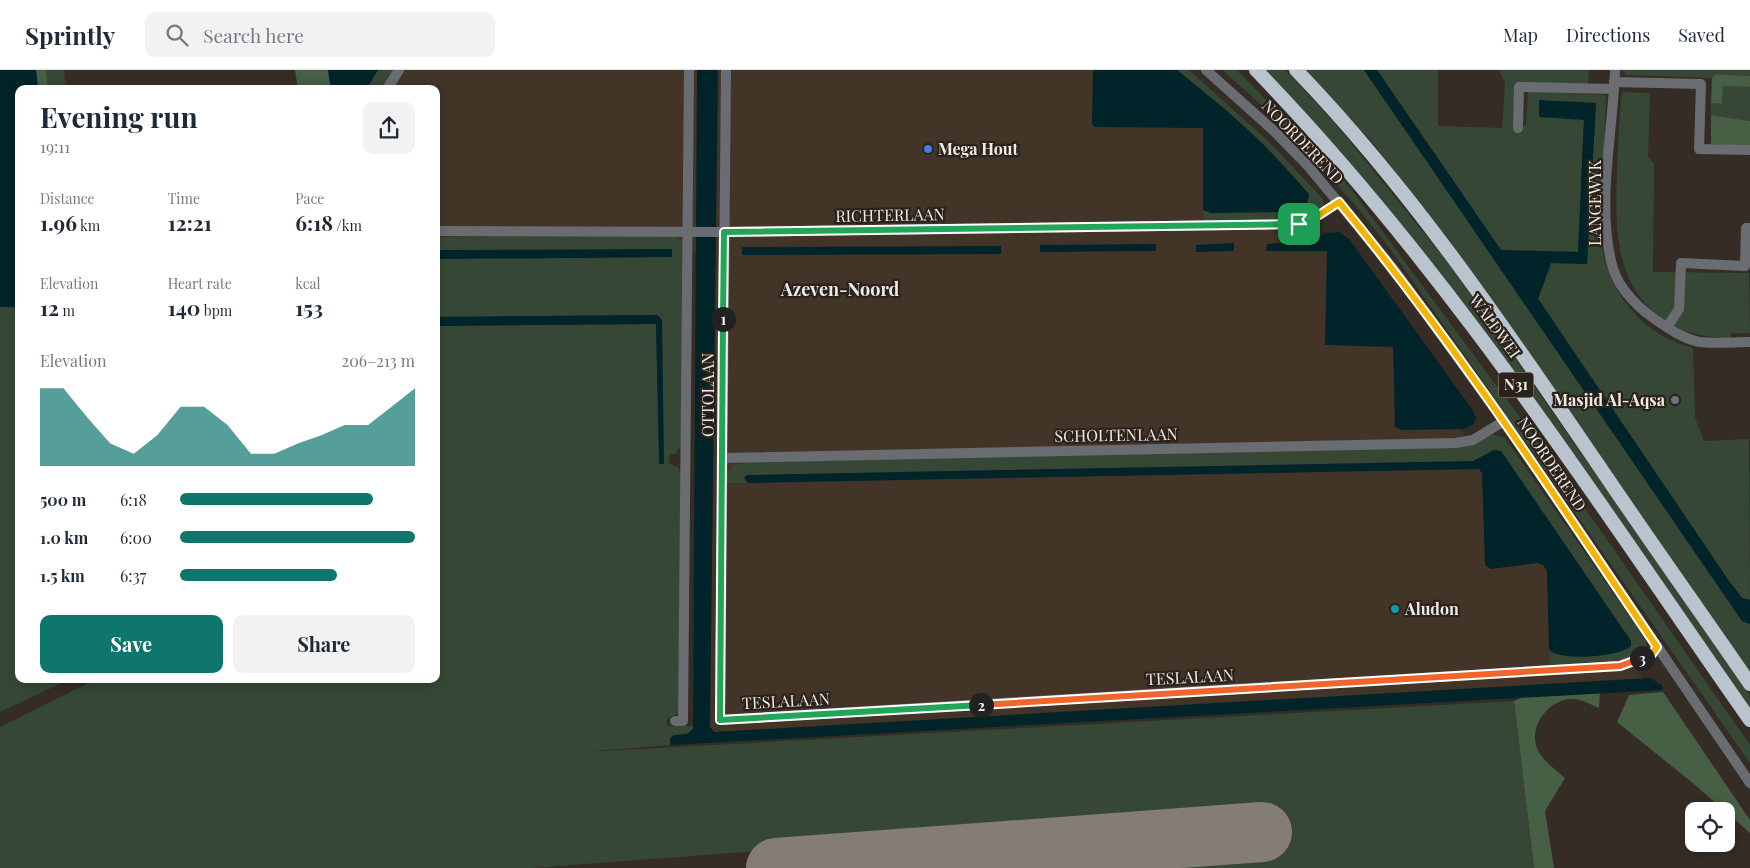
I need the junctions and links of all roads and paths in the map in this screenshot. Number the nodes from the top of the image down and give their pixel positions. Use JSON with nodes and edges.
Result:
{"nodes":[{"id":1,"x":399,"y":70,"type":"edge"},
{"id":2,"x":689,"y":70,"type":"edge"},
{"id":3,"x":726,"y":70,"type":"edge"},
{"id":4,"x":1206,"y":70,"type":"edge"},
{"id":5,"x":1256,"y":70,"type":"edge"},
{"id":6,"x":1296,"y":70,"type":"edge"},
{"id":7,"x":1615,"y":70,"type":"edge"},
{"id":8,"x":390,"y":85,"type":"edge"},
{"id":9,"x":1614,"y":86,"type":"junction"},
{"id":10,"x":1518,"y":128,"type":"dead end"},
{"id":11,"x":1750,"y":150,"type":"edge"},
{"id":12,"x":1339,"y":202,"type":"junction"},
{"id":13,"x":1750,"y":228,"type":"edge"},
{"id":14,"x":440,"y":231,"type":"edge"},
{"id":15,"x":690,"y":232,"type":"junction"},
{"id":16,"x":722,"y":232,"type":"junction"},
{"id":17,"x":1667,"y":328,"type":"junction"},
{"id":18,"x":1750,"y":342,"type":"edge"},
{"id":19,"x":1504,"y":421,"type":"junction"},
{"id":20,"x":722,"y":458,"type":"junction"},
{"id":21,"x":1657,"y":647,"type":"junction"},
{"id":22,"x":1750,"y":684,"type":"edge"},
{"id":23,"x":720,"y":720,"type":"joint"},
{"id":24,"x":1750,"y":720,"type":"edge"},
{"id":25,"x":675,"y":721,"type":"dead end"},
{"id":26,"x":1750,"y":783,"type":"edge"}],
"edges":[{"from":1,"to":8,"type":"street"},
{"from":2,"to":15,"type":"street","name":"OTTOLAAN"},
{"from":3,"to":16,"type":"street","name":"OTTOLAAN"},
{"from":4,"to":12,"type":"street","name":"NOORDEREND"},
{"from":5,"to":24,"type":"highway","name":"WÂLDWEI","number":"N31"},
{"from":6,"to":22,"type":"highway","name":"WÂLDWEI","number":"N31"},
{"from":7,"to":9,"type":"street","name":"LANGEWYK"},
{"from":9,"to":10,"type":"street"},
{"from":9,"to":11,"type":"street"},
{"from":9,"to":17,"type":"street","name":"LANGEWYK"},
{"from":12,"to":16,"type":"street","name":"RICHTERLAAN"},
{"from":12,"to":19,"type":"street","name":"NOORDEREND"},
{"from":13,"to":17,"type":"street"},
{"from":14,"to":15,"type":"street","name":"RICHTERLAAN"},
{"from":15,"to":16,"type":"street","name":"RICHTERLAAN"},
{"from":15,"to":25,"type":"street","name":"OTTOLAAN"},
{"from":16,"to":20,"type":"street","name":"OTTOLAAN"},
{"from":17,"to":18,"type":"street","name":"LANGEWYK"},
{"from":19,"to":20,"type":"street","name":"SCHOLTENLAAN"},
{"from":19,"to":21,"type":"street","name":"NOORDEREND"},
{"from":20,"to":23,"type":"street","name":"OTTOLAAN"},
{"from":21,"to":23,"type":"street","name":"TESLALAAN"},
{"from":21,"to":26,"type":"street","name":"NOORDEREND"}]}
